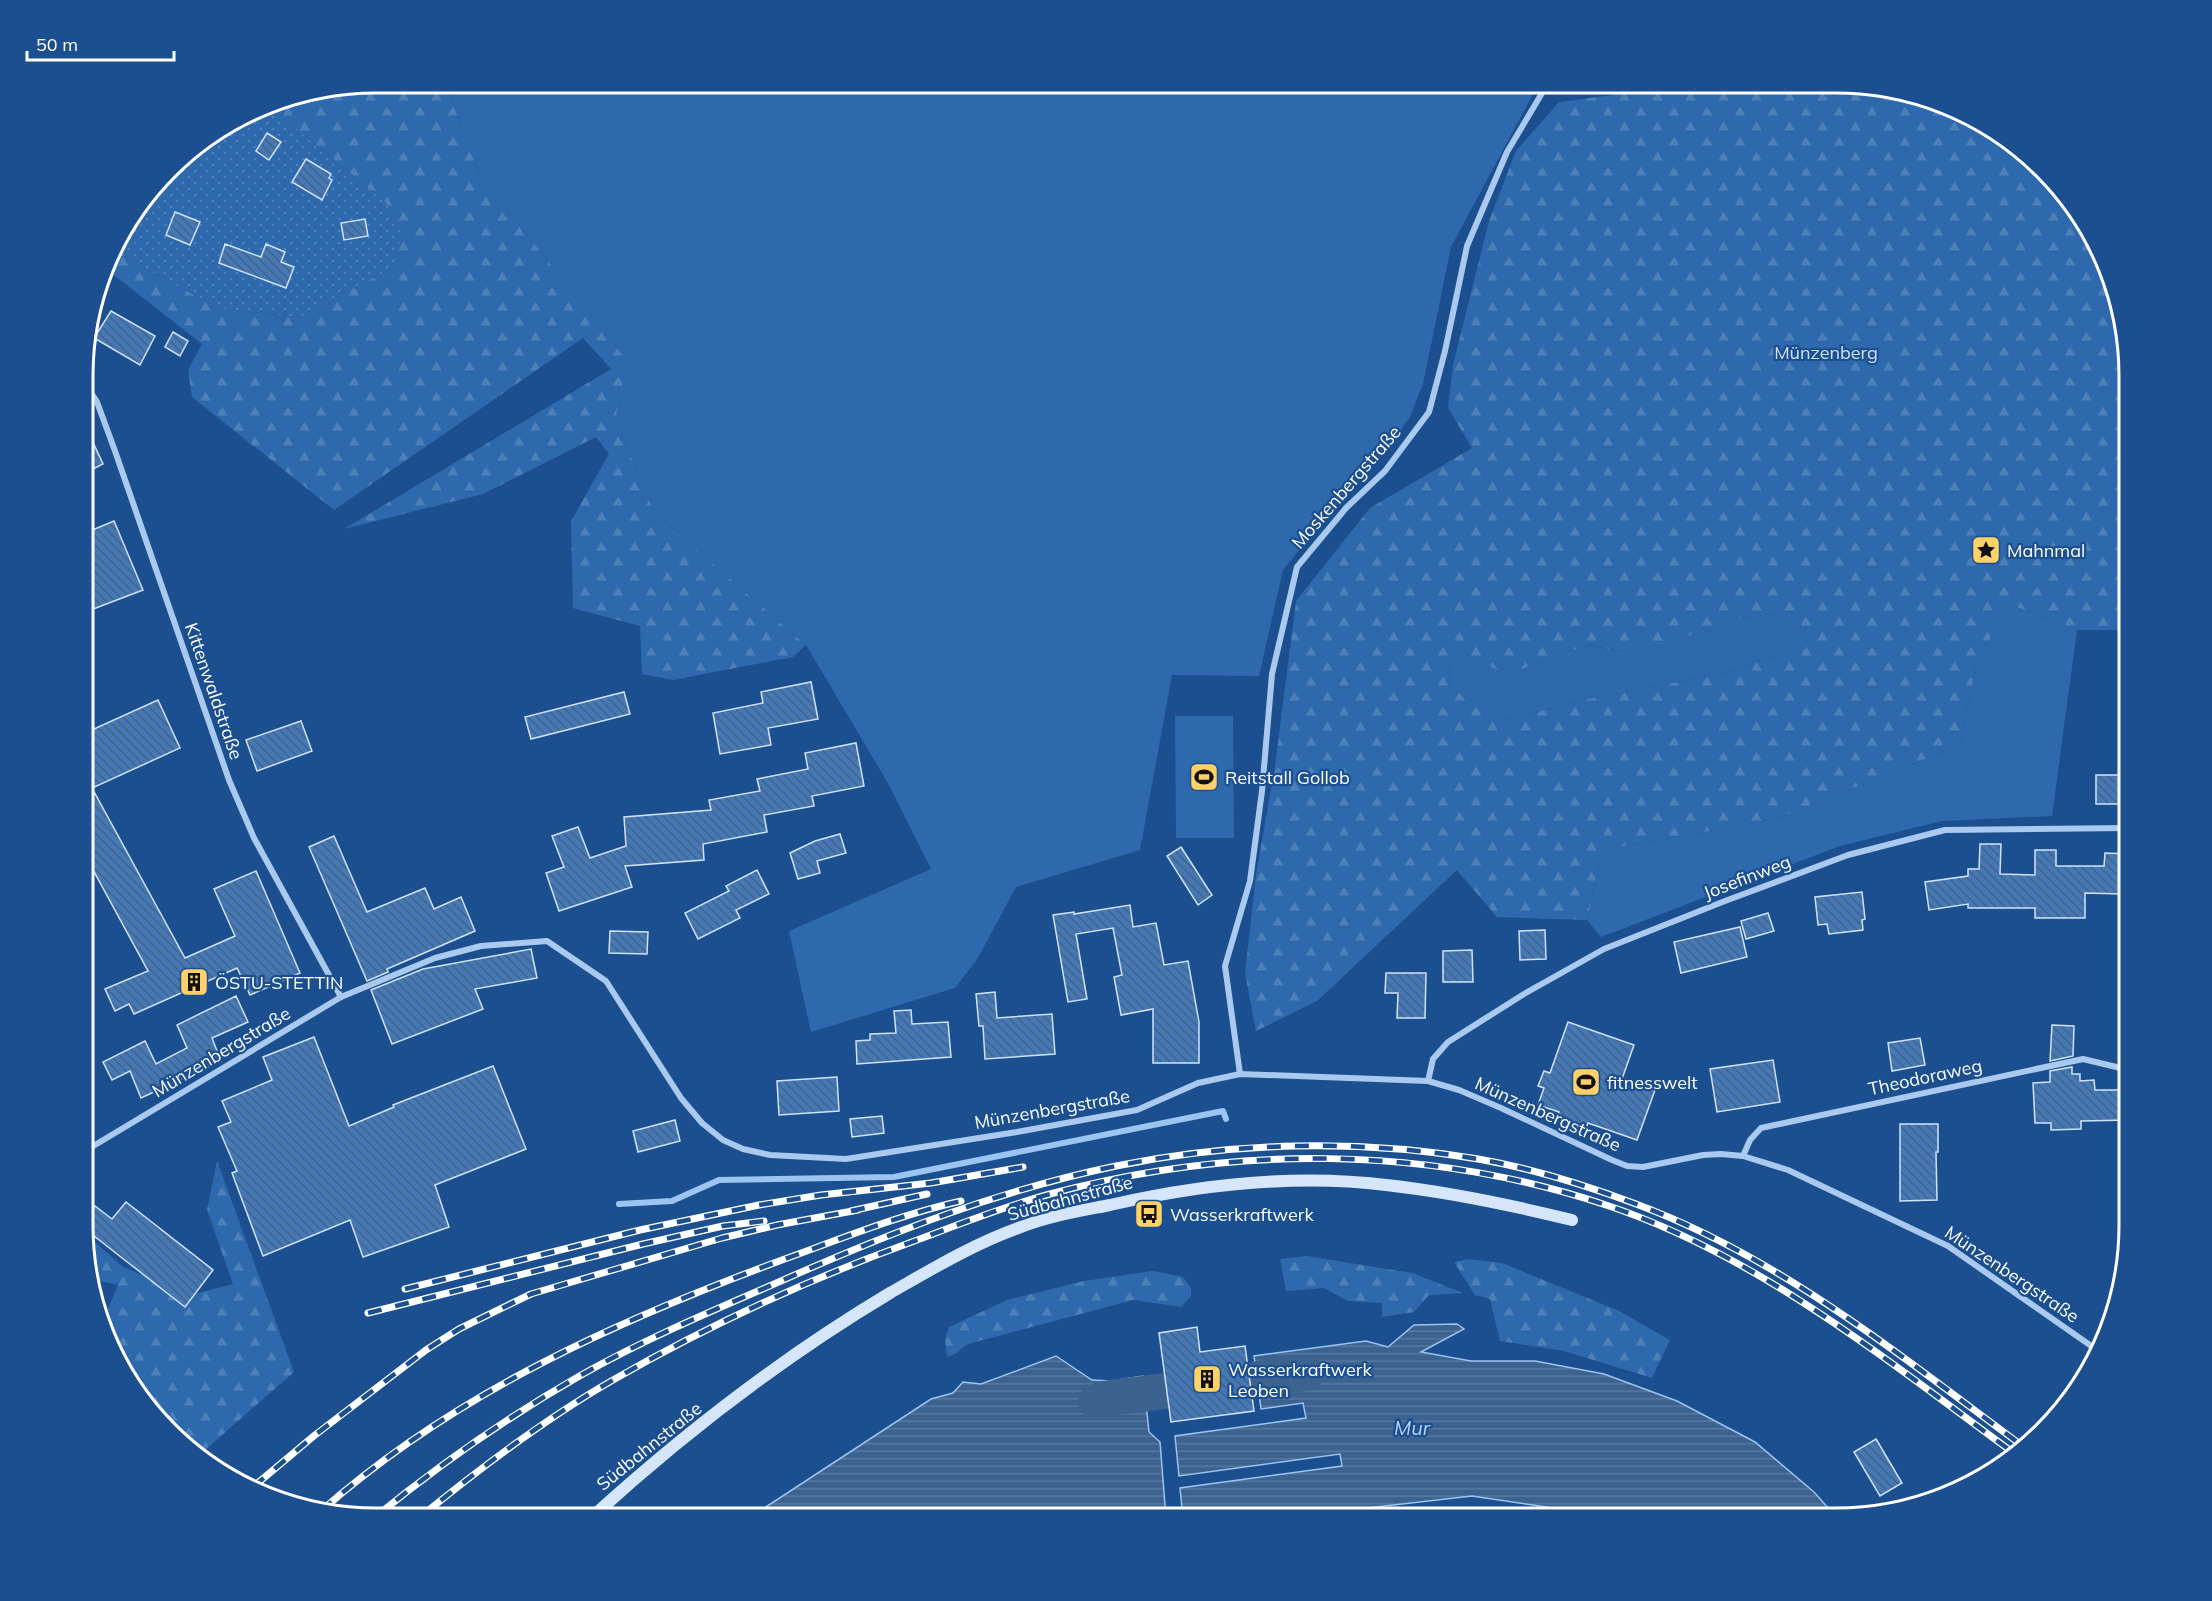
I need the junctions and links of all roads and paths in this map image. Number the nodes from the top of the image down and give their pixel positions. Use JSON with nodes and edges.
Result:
{"nodes":[{"id":1,"x":1542,"y":93,"type":"edge"},
{"id":2,"x":93,"y":396,"type":"edge"},
{"id":3,"x":2119,"y":828,"type":"edge"},
{"id":4,"x":341,"y":997,"type":"junction"},
{"id":5,"x":2119,"y":1068,"type":"edge"},
{"id":6,"x":1240,"y":1074,"type":"junction"},
{"id":7,"x":1428,"y":1081,"type":"junction"},
{"id":8,"x":93,"y":1146,"type":"edge"},
{"id":9,"x":1743,"y":1156,"type":"junction"},
{"id":10,"x":1572,"y":1220,"type":"dead end"},
{"id":11,"x":2092,"y":1346,"type":"edge"},
{"id":12,"x":602,"y":1508,"type":"edge"}],
"edges":[{"from":1,"to":6,"type":"street","name":"Moskenbergstraße"},
{"from":2,"to":4,"type":"street","name":"Kittenwaldstraße"},
{"from":3,"to":7,"type":"street","name":"Josefinweg"},
{"from":4,"to":6,"type":"street","name":"Münzenbergstraße"},
{"from":4,"to":8,"type":"street","name":"Münzenbergstraße"},
{"from":5,"to":9,"type":"street","name":"Theodoraweg"},
{"from":6,"to":7,"type":"street","name":"Münzenbergstraße"},
{"from":7,"to":9,"type":"street","name":"Münzenbergstraße"},
{"from":9,"to":11,"type":"street","name":"Münzenbergstraße"},
{"from":10,"to":12,"type":"main road","name":"Südbahnstraße"}]}
